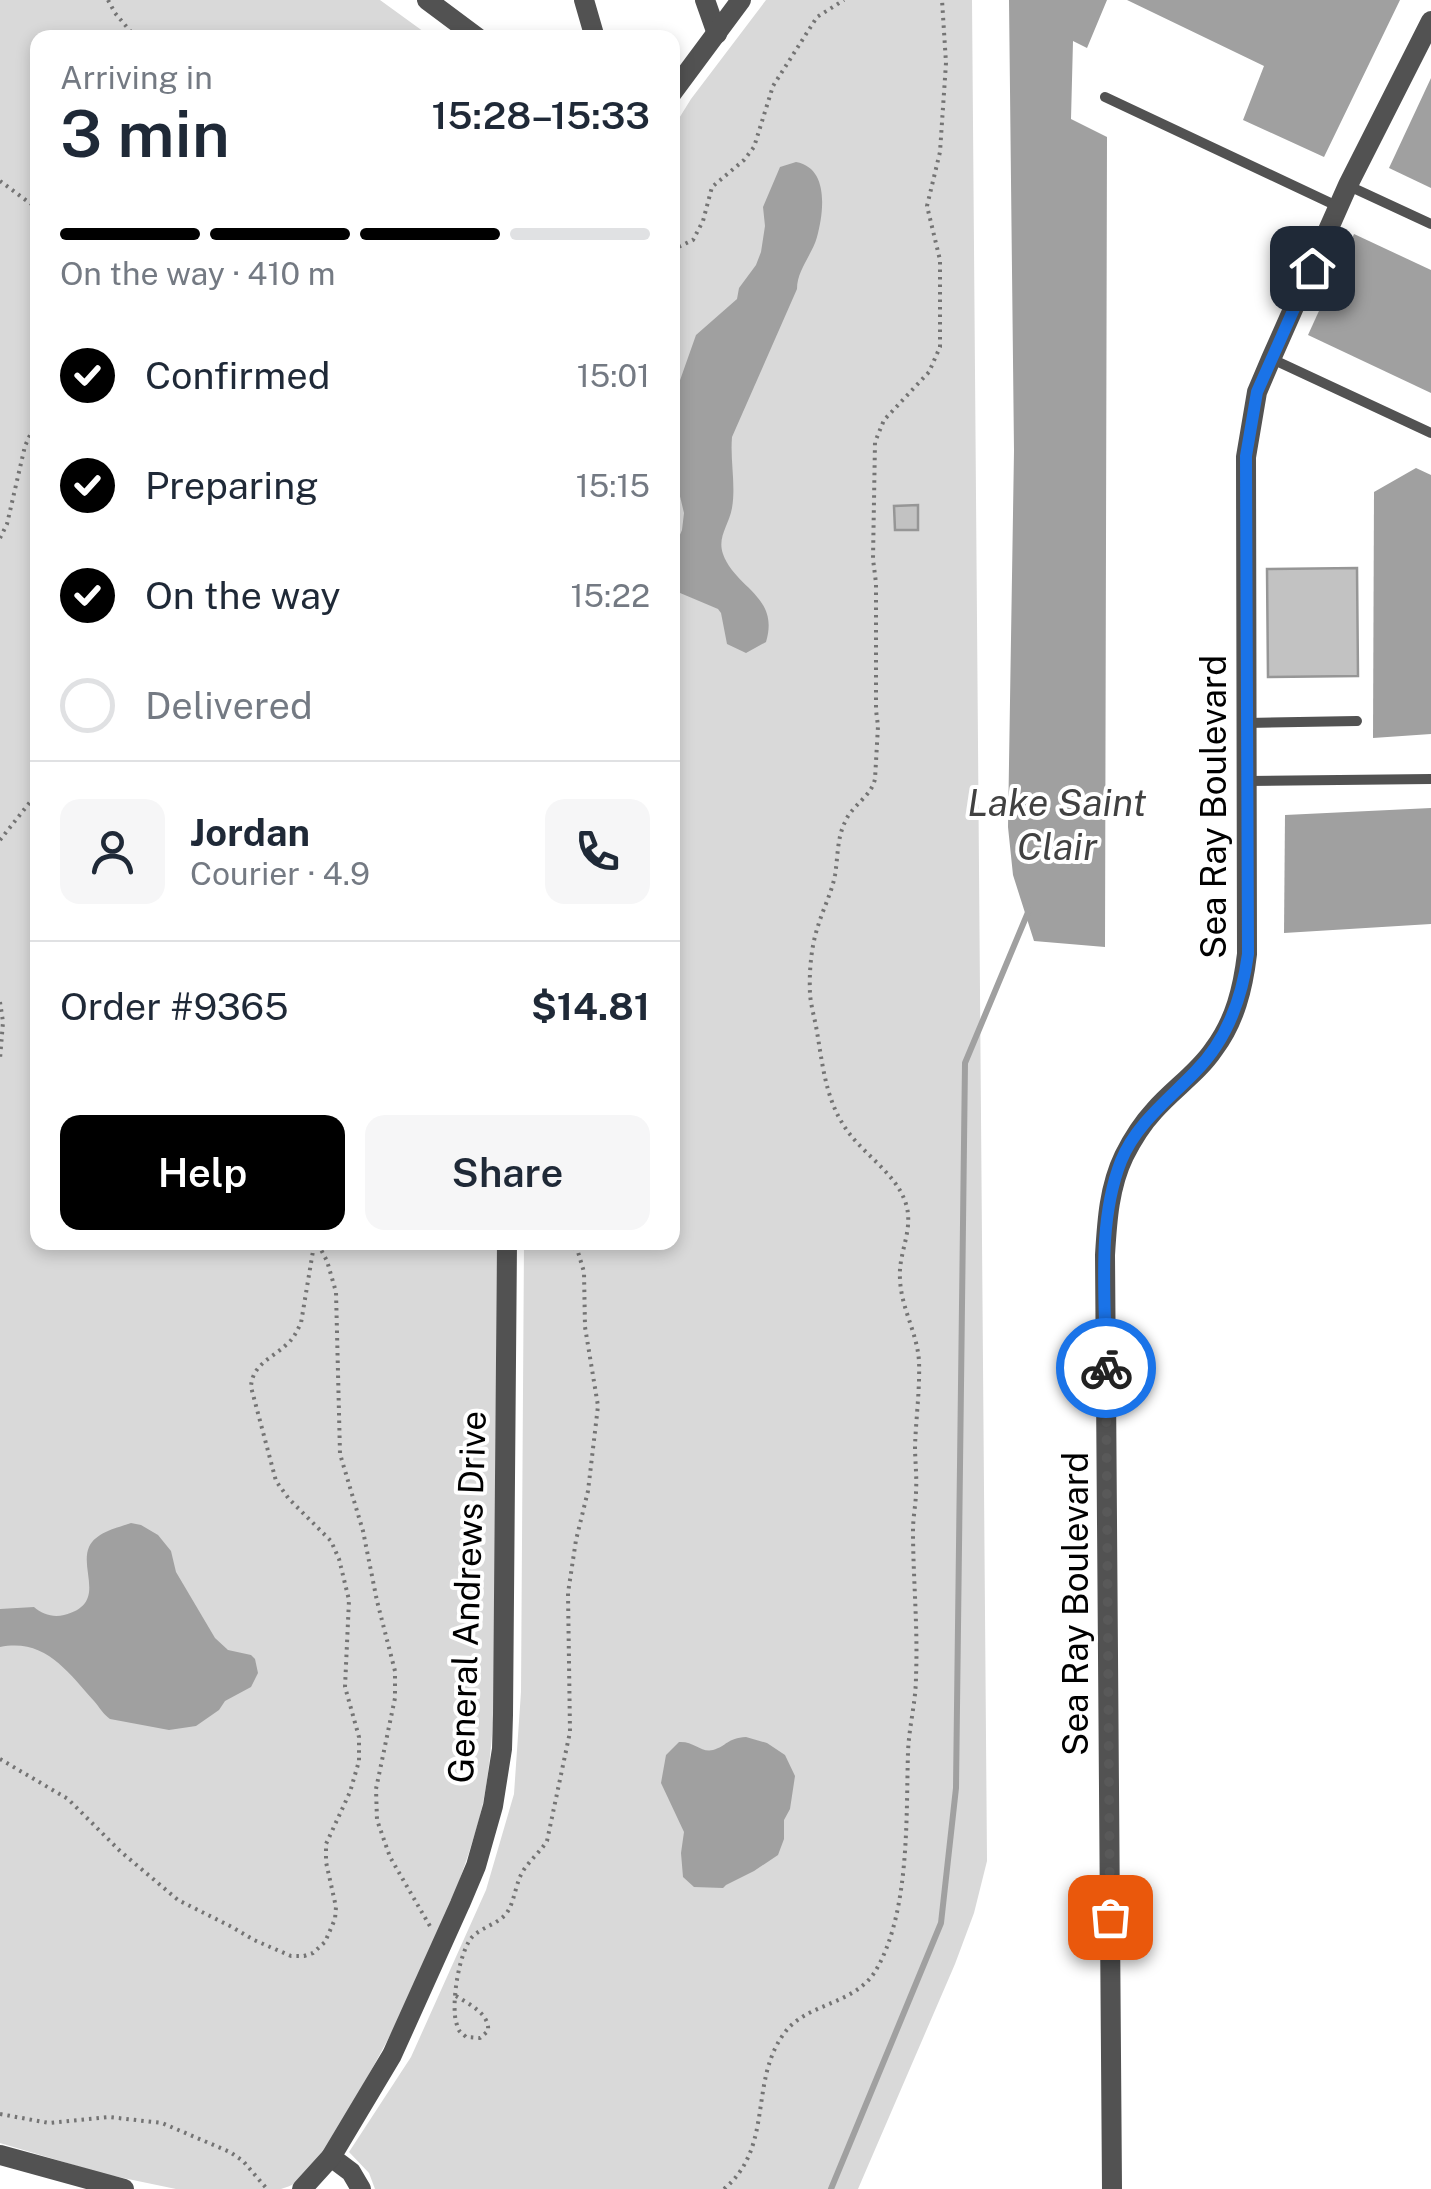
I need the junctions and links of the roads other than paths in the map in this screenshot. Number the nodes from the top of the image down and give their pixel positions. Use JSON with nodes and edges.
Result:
{"nodes":[{"id":1,"x":426,"y":0,"type":"edge"},
{"id":2,"x":584,"y":0,"type":"edge"},
{"id":3,"x":705,"y":0,"type":"edge"},
{"id":4,"x":741,"y":0,"type":"edge"},
{"id":5,"x":1431,"y":22,"type":"edge"},
{"id":6,"x":467,"y":30,"type":"edge"},
{"id":7,"x":593,"y":30,"type":"edge"},
{"id":8,"x":717,"y":34,"type":"junction"},
{"id":9,"x":680,"y":83,"type":"edge"},
{"id":10,"x":1106,"y":96,"type":"dead end"},
{"id":11,"x":1348,"y":185,"type":"junction"},
{"id":12,"x":1338,"y":207,"type":"junction"},
{"id":13,"x":1431,"y":224,"type":"edge"},
{"id":14,"x":1271,"y":359,"type":"junction"},
{"id":15,"x":1431,"y":432,"type":"edge"},
{"id":16,"x":1357,"y":722,"type":"dead end"},
{"id":17,"x":1246,"y":723,"type":"junction"},
{"id":18,"x":1431,"y":779,"type":"edge"},
{"id":19,"x":1246,"y":781,"type":"junction"},
{"id":20,"x":506,"y":1250,"type":"edge"},
{"id":21,"x":0,"y":2154,"type":"edge"},
{"id":22,"x":331,"y":2157,"type":"junction"},
{"id":23,"x":124,"y":2189,"type":"edge"},
{"id":24,"x":302,"y":2189,"type":"edge"},
{"id":25,"x":361,"y":2189,"type":"edge"},
{"id":26,"x":1112,"y":2189,"type":"edge"}],
"edges":[{"from":1,"to":6,"type":"street"},
{"from":2,"to":7,"type":"street"},
{"from":3,"to":8,"type":"street"},
{"from":4,"to":8,"type":"street"},
{"from":5,"to":11,"type":"street","name":"Sea Ray Boulevard"},
{"from":8,"to":9,"type":"street"},
{"from":10,"to":12,"type":"lane"},
{"from":11,"to":12,"type":"street","name":"Sea Ray Boulevard"},
{"from":11,"to":13,"type":"lane"},
{"from":12,"to":14,"type":"street","name":"Sea Ray Boulevard"},
{"from":14,"to":15,"type":"lane"},
{"from":14,"to":17,"type":"street","name":"Sea Ray Boulevard"},
{"from":16,"to":17,"type":"lane"},
{"from":17,"to":19,"type":"street","name":"Sea Ray Boulevard"},
{"from":18,"to":19,"type":"lane"},
{"from":19,"to":26,"type":"street","name":"Sea Ray Boulevard"},
{"from":20,"to":22,"type":"street","name":"General Andrews Drive"},
{"from":21,"to":23,"type":"street"},
{"from":22,"to":24,"type":"street","name":"General Andrews Drive"},
{"from":22,"to":25,"type":"street"}]}
